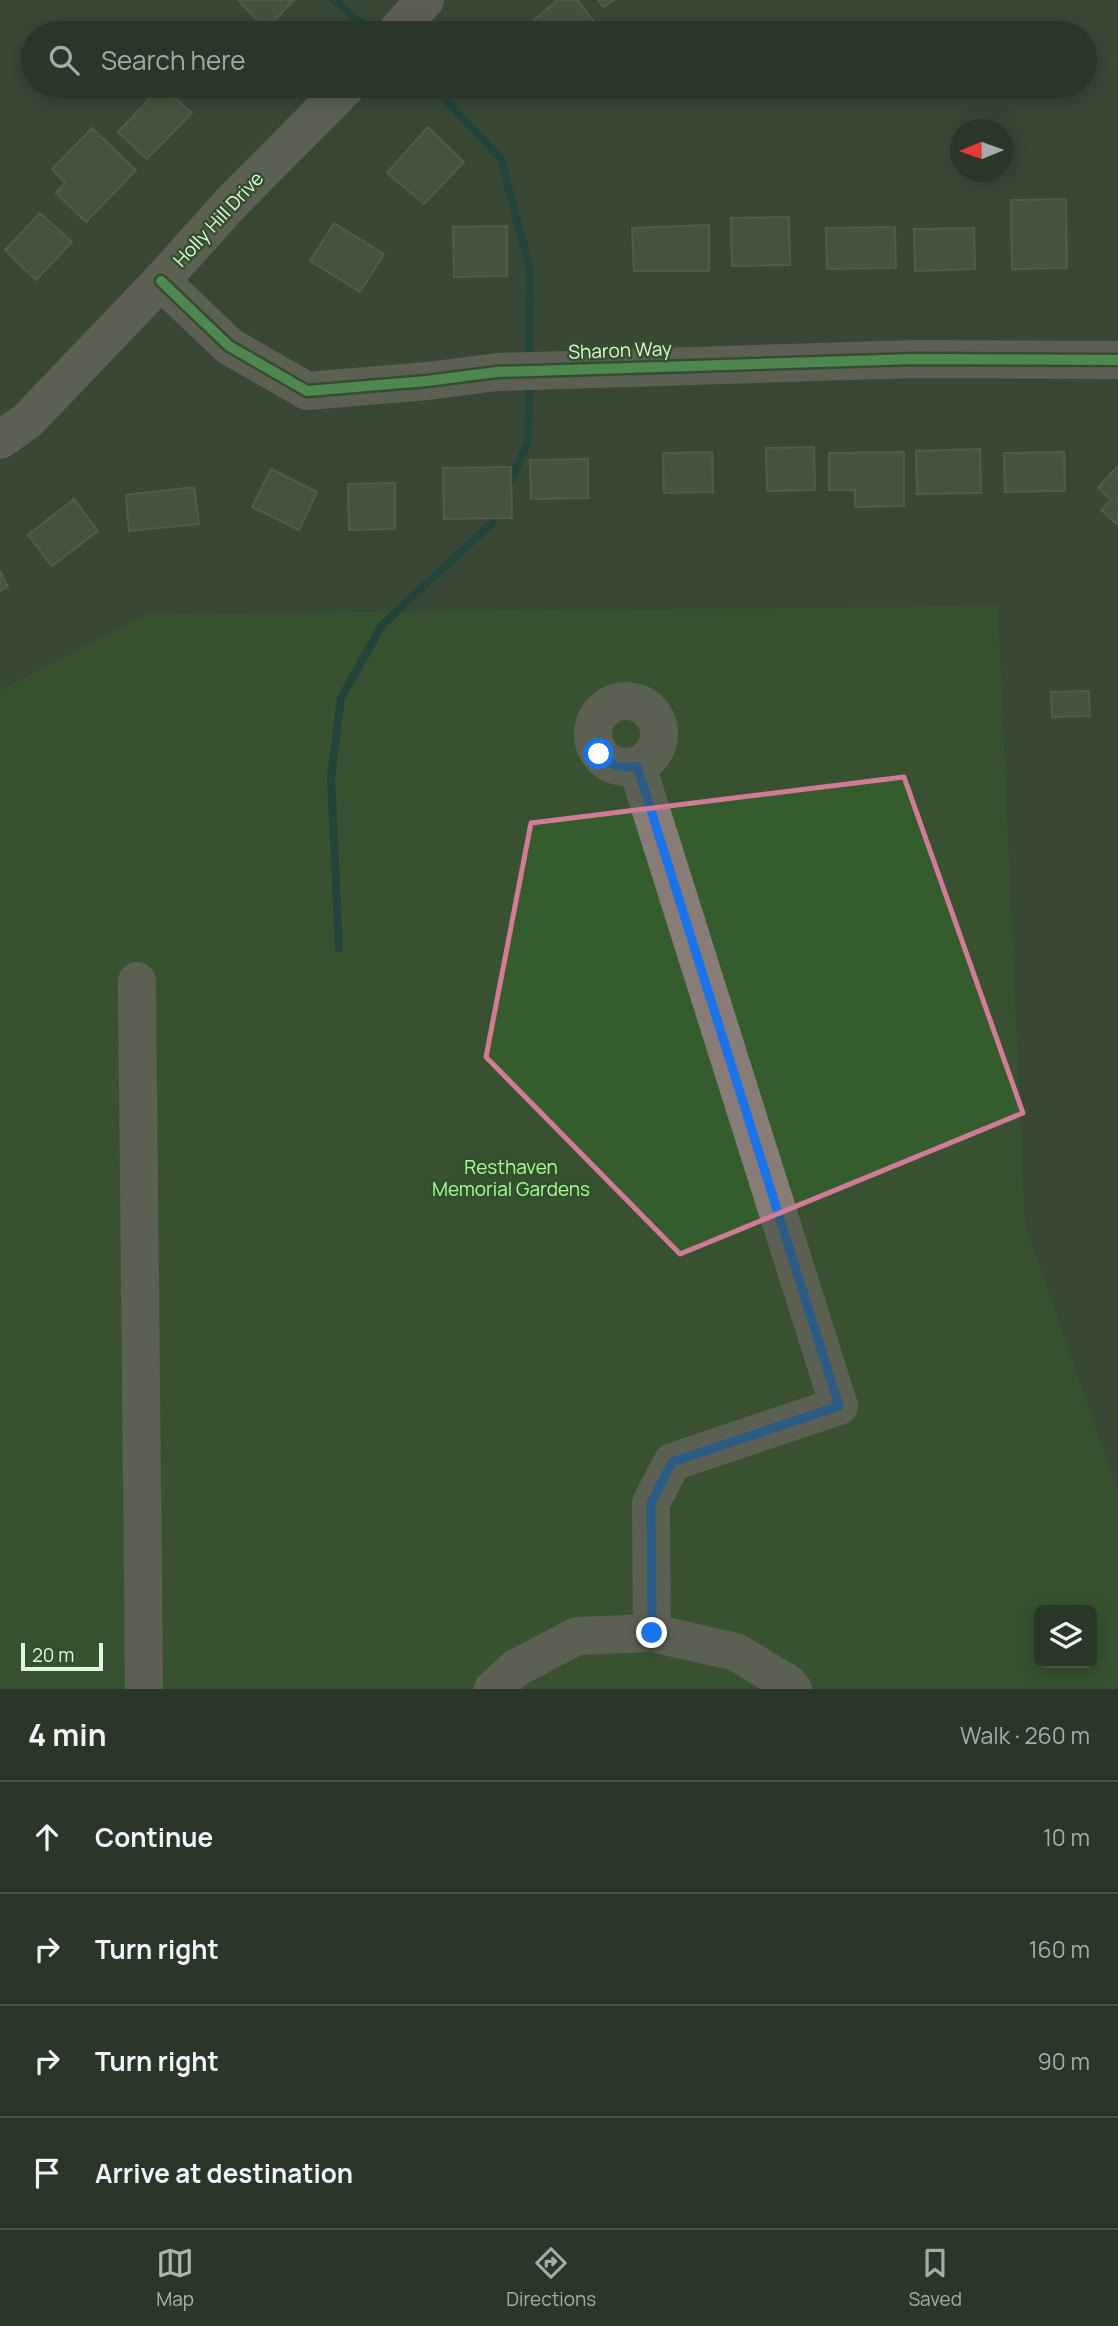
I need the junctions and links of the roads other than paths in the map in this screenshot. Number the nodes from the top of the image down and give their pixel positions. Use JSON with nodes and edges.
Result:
{"nodes":[{"id":1,"x":425,"y":0,"type":"edge"},
{"id":2,"x":406,"y":21,"type":"edge"},
{"id":3,"x":335,"y":98,"type":"edge"},
{"id":4,"x":161,"y":281,"type":"junction"},
{"id":5,"x":1118,"y":360,"type":"edge"},
{"id":6,"x":0,"y":440,"type":"edge"},
{"id":7,"x":637,"y":766,"type":"dead end"},
{"id":8,"x":137,"y":981,"type":"dead end"},
{"id":9,"x":652,"y":1633,"type":"junction"},
{"id":10,"x":144,"y":1689,"type":"edge"},
{"id":11,"x":493,"y":1689,"type":"edge"},
{"id":12,"x":793,"y":1689,"type":"edge"}],
"edges":[{"from":1,"to":2,"type":"street"},
{"from":3,"to":4,"type":"street","name":"Holly Hill Drive"},
{"from":4,"to":5,"type":"street","name":"Sharon Way"},
{"from":4,"to":6,"type":"street","name":"Holly Hill Drive"},
{"from":7,"to":9,"type":"street"},
{"from":8,"to":10,"type":"street"},
{"from":9,"to":11,"type":"street"},
{"from":9,"to":12,"type":"street"}]}
